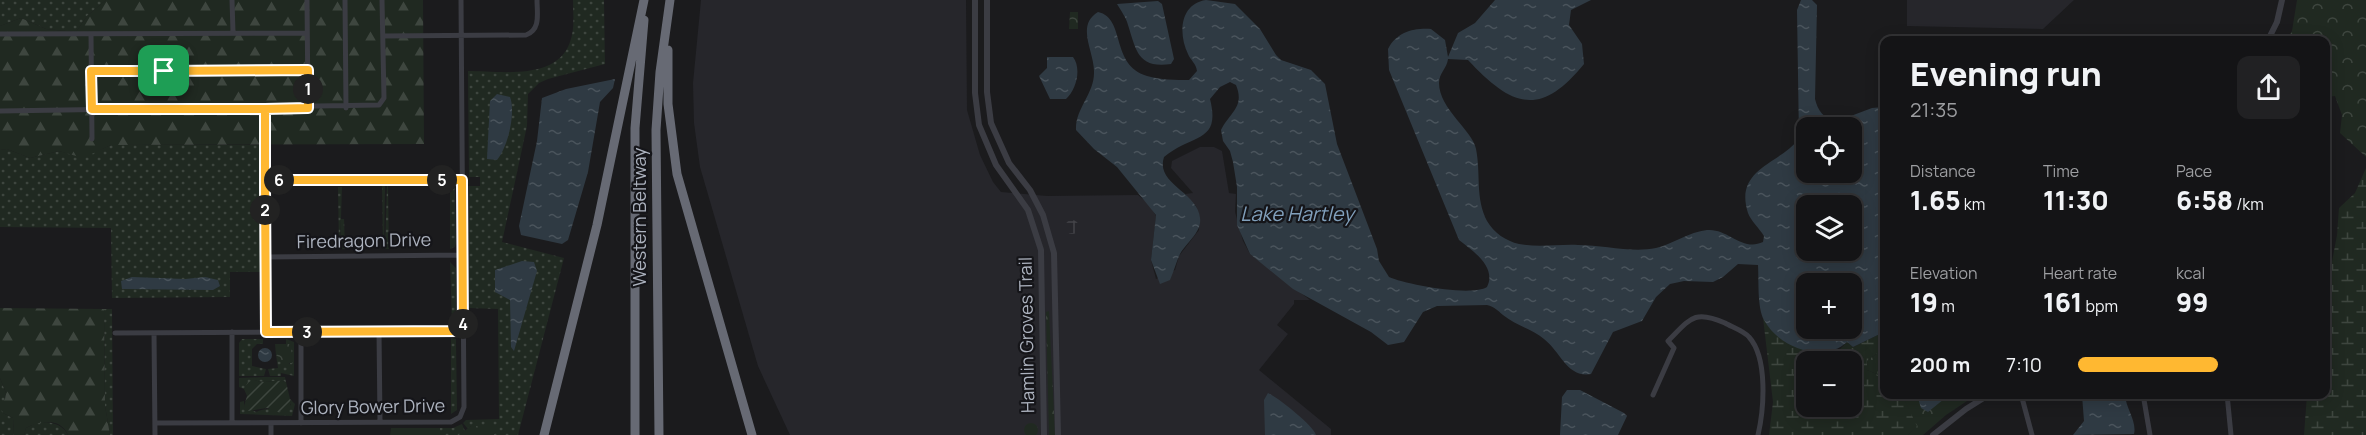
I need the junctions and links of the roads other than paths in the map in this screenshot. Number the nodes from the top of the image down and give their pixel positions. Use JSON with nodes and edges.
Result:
{"nodes":[{"id":1,"x":232,"y":0,"type":"edge"},
{"id":2,"x":307,"y":0,"type":"edge"},
{"id":3,"x":345,"y":0,"type":"edge"},
{"id":4,"x":382,"y":0,"type":"edge"},
{"id":5,"x":461,"y":0,"type":"edge"},
{"id":6,"x":537,"y":0,"type":"edge"},
{"id":7,"x":645,"y":0,"type":"edge"},
{"id":8,"x":670,"y":0,"type":"edge"},
{"id":9,"x":975,"y":0,"type":"edge"},
{"id":10,"x":987,"y":0,"type":"edge"},
{"id":11,"x":2282,"y":0,"type":"edge"},
{"id":12,"x":668,"y":11,"type":"junction"},
{"id":13,"x":233,"y":32,"type":"junction"},
{"id":14,"x":307,"y":33,"type":"junction"},
{"id":15,"x":0,"y":34,"type":"edge"},
{"id":16,"x":91,"y":34,"type":"junction"},
{"id":17,"x":461,"y":34,"type":"junction"},
{"id":18,"x":383,"y":36,"type":"junction"},
{"id":19,"x":2270,"y":36,"type":"edge"},
{"id":20,"x":308,"y":70,"type":"junction"},
{"id":21,"x":91,"y":71,"type":"junction"},
{"id":22,"x":308,"y":108,"type":"junction"},
{"id":23,"x":346,"y":108,"type":"junction"},
{"id":24,"x":92,"y":109,"type":"junction"},
{"id":25,"x":265,"y":109,"type":"junction"},
{"id":26,"x":0,"y":111,"type":"edge"},
{"id":27,"x":92,"y":139,"type":"dead end"},
{"id":28,"x":265,"y":180,"type":"junction"},
{"id":29,"x":462,"y":180,"type":"junction"},
{"id":30,"x":462,"y":255,"type":"junction"},
{"id":31,"x":266,"y":257,"type":"junction"},
{"id":32,"x":1055,"y":293,"type":"junction"},
{"id":33,"x":1043,"y":294,"type":"junction"},
{"id":34,"x":463,"y":331,"type":"junction"},
{"id":35,"x":232,"y":332,"type":"junction"},
{"id":36,"x":266,"y":332,"type":"junction"},
{"id":37,"x":301,"y":332,"type":"junction"},
{"id":38,"x":379,"y":332,"type":"junction"},
{"id":39,"x":115,"y":333,"type":"dead end"},
{"id":40,"x":154,"y":333,"type":"junction"},
{"id":41,"x":1653,"y":395,"type":"dead end"},
{"id":42,"x":1982,"y":399,"type":"edge"},
{"id":43,"x":2022,"y":399,"type":"edge"},
{"id":44,"x":2144,"y":399,"type":"edge"},
{"id":45,"x":2227,"y":399,"type":"edge"},
{"id":46,"x":380,"y":422,"type":"junction"},
{"id":47,"x":155,"y":423,"type":"junction"},
{"id":48,"x":232,"y":423,"type":"junction"},
{"id":49,"x":271,"y":423,"type":"junction"},
{"id":50,"x":302,"y":423,"type":"junction"},
{"id":51,"x":752,"y":432,"type":"edge"},
{"id":52,"x":155,"y":435,"type":"edge"},
{"id":53,"x":271,"y":435,"type":"edge"},
{"id":54,"x":544,"y":435,"type":"edge"},
{"id":55,"x":635,"y":435,"type":"edge"},
{"id":56,"x":659,"y":435,"type":"edge"},
{"id":57,"x":1044,"y":435,"type":"edge"},
{"id":58,"x":1058,"y":435,"type":"edge"},
{"id":59,"x":1758,"y":435,"type":"edge"},
{"id":60,"x":1933,"y":435,"type":"edge"},
{"id":61,"x":2032,"y":435,"type":"edge"},
{"id":62,"x":2150,"y":435,"type":"edge"},
{"id":63,"x":2231,"y":435,"type":"edge"}],
"edges":[{"from":1,"to":13,"type":"street"},
{"from":2,"to":14,"type":"street"},
{"from":3,"to":23,"type":"street"},
{"from":4,"to":18,"type":"street"},
{"from":5,"to":17,"type":"street","name":"Glory Bower Drive"},
{"from":6,"to":17,"type":"street"},
{"from":7,"to":54,"type":"highway"},
{"from":7,"to":55,"type":"highway","name":"Western Beltway"},
{"from":8,"to":12,"type":"highway","name":"Western Beltway"},
{"from":9,"to":33,"type":"street","name":"Hamlin Groves Trail"},
{"from":10,"to":32,"type":"street","name":"Hamlin Groves Trail"},
{"from":11,"to":19,"type":"street"},
{"from":12,"to":51,"type":"highway"},
{"from":12,"to":56,"type":"highway","name":"Western Beltway"},
{"from":13,"to":14,"type":"street"},
{"from":13,"to":16,"type":"street"},
{"from":14,"to":20,"type":"street"},
{"from":15,"to":16,"type":"street"},
{"from":16,"to":21,"type":"street"},
{"from":17,"to":18,"type":"street"},
{"from":17,"to":29,"type":"street","name":"Glory Bower Drive"},
{"from":18,"to":23,"type":"street"},
{"from":20,"to":21,"type":"street"},
{"from":20,"to":22,"type":"street"},
{"from":21,"to":24,"type":"street"},
{"from":22,"to":23,"type":"street"},
{"from":22,"to":25,"type":"street"},
{"from":24,"to":25,"type":"street"},
{"from":24,"to":26,"type":"street"},
{"from":24,"to":27,"type":"street"},
{"from":25,"to":28,"type":"street"},
{"from":28,"to":29,"type":"street"},
{"from":28,"to":31,"type":"street"},
{"from":29,"to":30,"type":"street","name":"Glory Bower Drive"},
{"from":30,"to":31,"type":"street","name":"Firedragon Drive"},
{"from":30,"to":34,"type":"street","name":"Glory Bower Drive"},
{"from":31,"to":36,"type":"street"},
{"from":32,"to":33,"type":"street"},
{"from":32,"to":58,"type":"street","name":"Hamlin Groves Trail"},
{"from":33,"to":57,"type":"street","name":"Hamlin Groves Trail"},
{"from":34,"to":38,"type":"street"},
{"from":34,"to":46,"type":"street","name":"Glory Bower Drive"},
{"from":35,"to":36,"type":"street"},
{"from":35,"to":40,"type":"street"},
{"from":35,"to":48,"type":"street"},
{"from":36,"to":37,"type":"street"},
{"from":37,"to":38,"type":"street"},
{"from":37,"to":50,"type":"street"},
{"from":38,"to":46,"type":"street"},
{"from":39,"to":40,"type":"street"},
{"from":40,"to":47,"type":"street"},
{"from":41,"to":59,"type":"street"},
{"from":42,"to":60,"type":"street"},
{"from":43,"to":61,"type":"street"},
{"from":44,"to":62,"type":"street"},
{"from":45,"to":63,"type":"street"},
{"from":46,"to":50,"type":"street","name":"Glory Bower Drive"},
{"from":47,"to":48,"type":"street","name":"Glory Bower Drive"},
{"from":47,"to":52,"type":"street"},
{"from":48,"to":49,"type":"street","name":"Glory Bower Drive"},
{"from":49,"to":50,"type":"street","name":"Glory Bower Drive"},
{"from":49,"to":53,"type":"street"}]}
